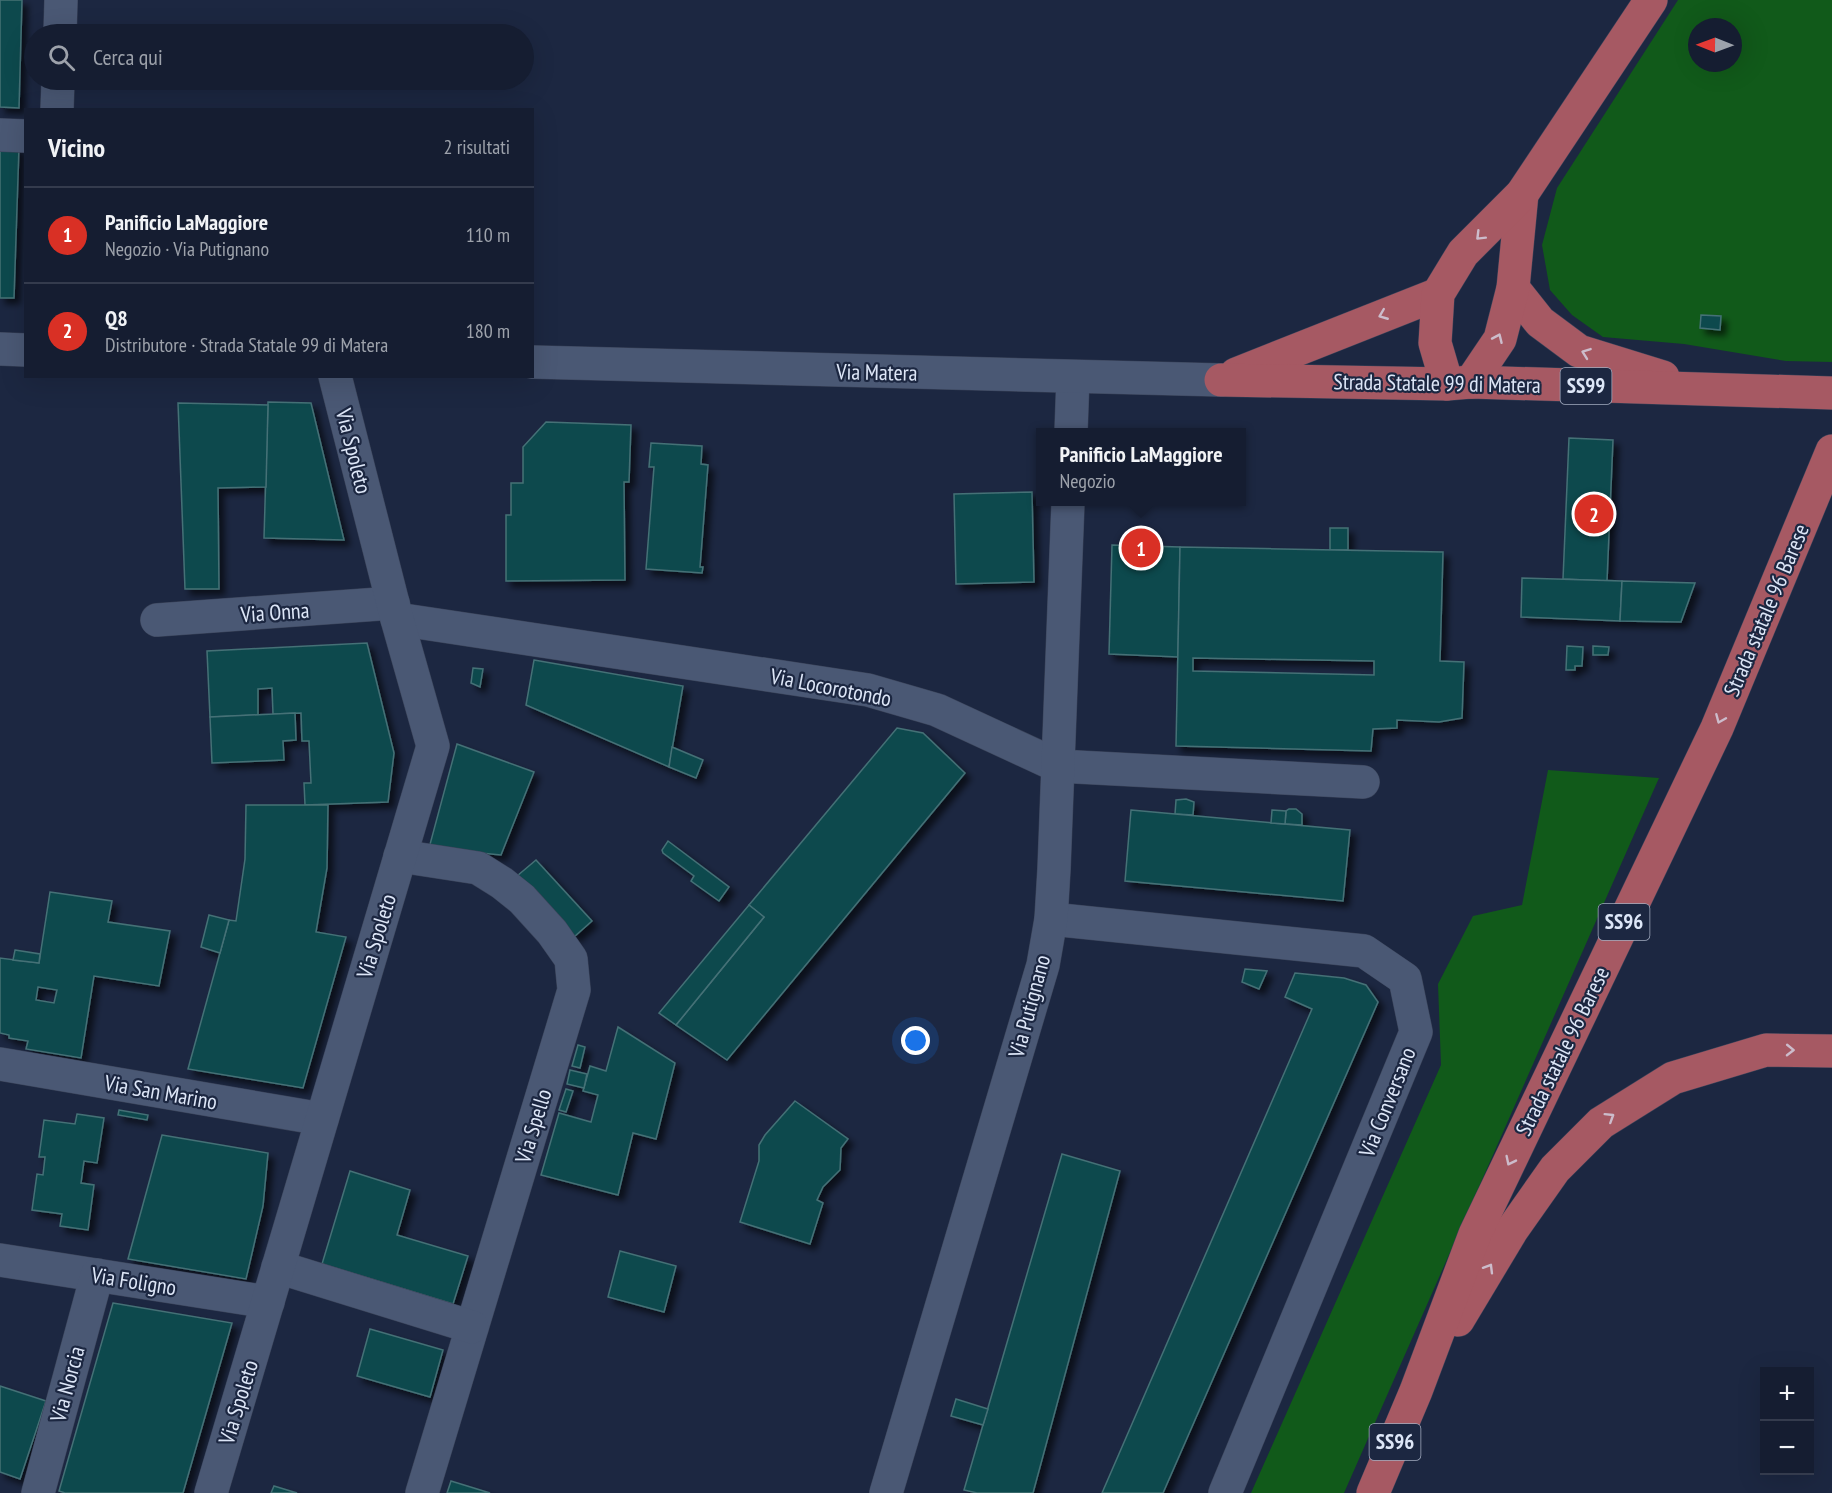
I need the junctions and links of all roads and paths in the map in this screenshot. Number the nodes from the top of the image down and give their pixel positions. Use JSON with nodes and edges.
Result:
{"nodes":[{"id":1,"x":61,"y":0,"type":"edge"},
{"id":2,"x":1651,"y":0,"type":"edge"},
{"id":3,"x":60,"y":24,"type":"edge"},
{"id":4,"x":58,"y":90,"type":"edge"},
{"id":5,"x":57,"y":108,"type":"edge"},
{"id":6,"x":0,"y":135,"type":"edge"},
{"id":7,"x":24,"y":136,"type":"edge"},
{"id":8,"x":1521,"y":194,"type":"junction"},
{"id":9,"x":1513,"y":288,"type":"junction"},
{"id":10,"x":1438,"y":294,"type":"junction"},
{"id":11,"x":0,"y":349,"type":"edge"},
{"id":12,"x":24,"y":350,"type":"edge"},
{"id":13,"x":534,"y":362,"type":"edge"},
{"id":14,"x":1073,"y":376,"type":"junction"},
{"id":15,"x":336,"y":378,"type":"edge"},
{"id":16,"x":1221,"y":380,"type":"junction"},
{"id":17,"x":1459,"y":383,"type":"junction"},
{"id":18,"x":1702,"y":390,"type":"junction"},
{"id":19,"x":1832,"y":393,"type":"edge"},
{"id":20,"x":1071,"y":428,"type":"edge"},
{"id":21,"x":1832,"y":452,"type":"edge"},
{"id":22,"x":1068,"y":506,"type":"edge"},
{"id":23,"x":395,"y":611,"type":"junction"},
{"id":24,"x":157,"y":620,"type":"dead end"},
{"id":25,"x":1058,"y":766,"type":"junction"},
{"id":26,"x":1363,"y":782,"type":"dead end"},
{"id":27,"x":400,"y":856,"type":"junction"},
{"id":28,"x":1051,"y":919,"type":"junction"},
{"id":29,"x":1832,"y":1051,"type":"edge"},
{"id":30,"x":0,"y":1064,"type":"edge"},
{"id":31,"x":322,"y":1119,"type":"junction"},
{"id":32,"x":0,"y":1260,"type":"edge"},
{"id":33,"x":278,"y":1267,"type":"junction"},
{"id":34,"x":97,"y":1275,"type":"junction"},
{"id":35,"x":268,"y":1302,"type":"junction"},
{"id":36,"x":472,"y":1327,"type":"junction"},
{"id":37,"x":1416,"y":1391,"type":"junction"},
{"id":38,"x":38,"y":1493,"type":"edge"},
{"id":39,"x":211,"y":1493,"type":"edge"},
{"id":40,"x":422,"y":1493,"type":"edge"},
{"id":41,"x":886,"y":1493,"type":"edge"},
{"id":42,"x":1225,"y":1493,"type":"edge"},
{"id":43,"x":1373,"y":1493,"type":"edge"}],
"edges":[{"from":1,"to":3,"type":"street"},
{"from":2,"to":8,"type":"main road"},
{"from":4,"to":5,"type":"street"},
{"from":6,"to":7,"type":"street"},
{"from":8,"to":9,"type":"main road"},
{"from":8,"to":10,"type":"main road","one_way":true},
{"from":17,"to":9,"type":"main road","one_way":true},
{"from":18,"to":9,"type":"main road","one_way":true},
{"from":10,"to":16,"type":"main road","one_way":true},
{"from":10,"to":17,"type":"main road"},
{"from":11,"to":12,"type":"street"},
{"from":13,"to":14,"type":"street","name":"Via Matera"},
{"from":14,"to":16,"type":"street","name":"Via Matera"},
{"from":14,"to":20,"type":"street"},
{"from":15,"to":23,"type":"street","name":"Via Spoleto"},
{"from":16,"to":17,"type":"main road","name":"Strada Statale 99 di Matera","number":"SS99"},
{"from":17,"to":18,"type":"main road","name":"Strada Statale 99 di Matera","number":"SS99"},
{"from":18,"to":19,"type":"main road","name":"Strada Statale 99 di Matera","number":"SS99"},
{"from":21,"to":37,"type":"main road","name":"Strada statale 96 Barese","number":"SS96","one_way":true},
{"from":22,"to":25,"type":"street","name":"Via Putignano"},
{"from":23,"to":24,"type":"street","name":"Via Onna"},
{"from":23,"to":25,"type":"street","name":"Via Locorotondo"},
{"from":23,"to":27,"type":"street","name":"Via Spoleto"},
{"from":25,"to":26,"type":"street","name":"Via Locorotondo"},
{"from":25,"to":28,"type":"street","name":"Via Putignano"},
{"from":27,"to":31,"type":"street","name":"Via Spoleto"},
{"from":27,"to":36,"type":"street","name":"Via Spello"},
{"from":28,"to":41,"type":"street","name":"Via Putignano"},
{"from":28,"to":42,"type":"street","name":"Via Conversano"},
{"from":37,"to":29,"type":"main road","one_way":true},
{"from":30,"to":31,"type":"street","name":"Via San Marino"},
{"from":31,"to":33,"type":"street","name":"Via Spoleto"},
{"from":32,"to":34,"type":"street","name":"Via Foligno"},
{"from":33,"to":35,"type":"street","name":"Via Spoleto"},
{"from":33,"to":36,"type":"street"},
{"from":34,"to":35,"type":"street","name":"Via Foligno"},
{"from":34,"to":38,"type":"street","name":"Via Norcia"},
{"from":35,"to":39,"type":"street","name":"Via Spoleto"},
{"from":36,"to":40,"type":"street","name":"Via Spello"},
{"from":37,"to":43,"type":"main road","number":"SS96"}]}
